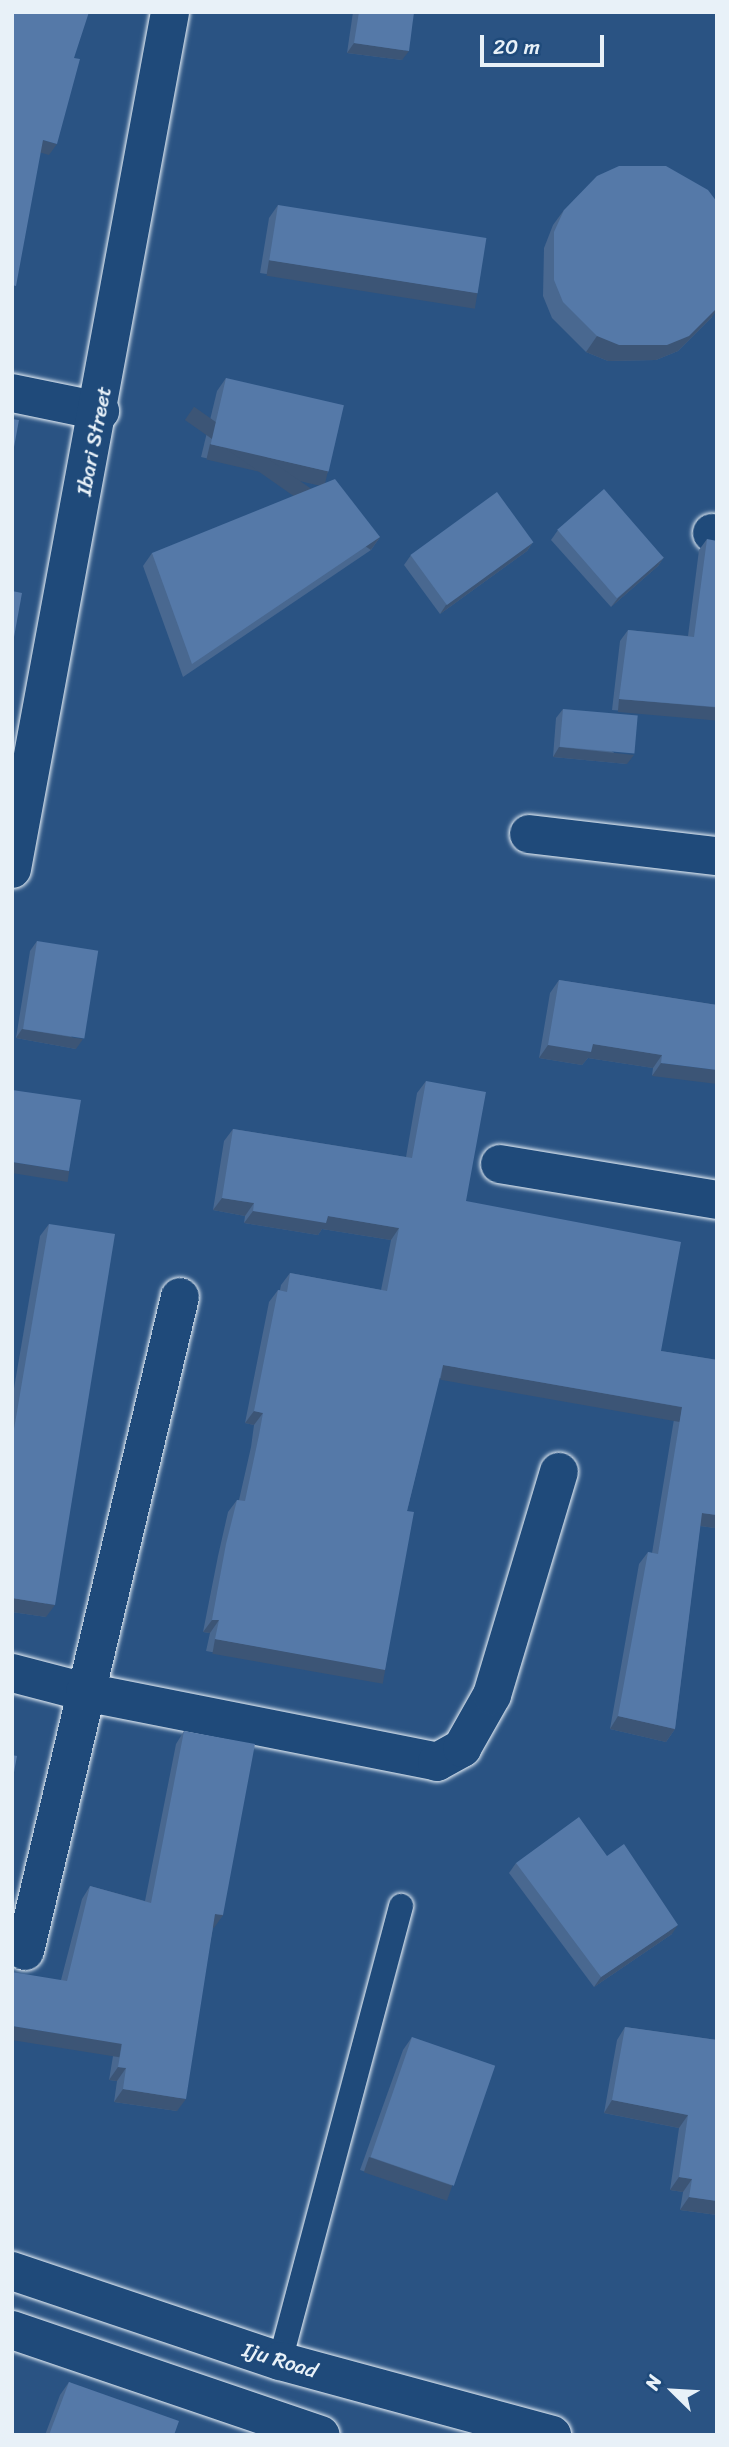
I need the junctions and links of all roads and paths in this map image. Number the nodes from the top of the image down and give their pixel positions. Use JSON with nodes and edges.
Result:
{"nodes":[{"id":1,"x":170,"y":12,"type":"edge"},
{"id":2,"x":12,"y":393,"type":"edge"},
{"id":3,"x":100,"y":411,"type":"junction"},
{"id":4,"x":529,"y":834,"type":"dead end"},
{"id":5,"x":15,"y":849,"type":"edge"},
{"id":6,"x":717,"y":856,"type":"edge"},
{"id":7,"x":500,"y":1164,"type":"dead end"},
{"id":8,"x":717,"y":1200,"type":"edge"},
{"id":9,"x":180,"y":1297,"type":"dead end"},
{"id":10,"x":559,"y":1472,"type":"dead end"},
{"id":11,"x":12,"y":1673,"type":"edge"},
{"id":12,"x":85,"y":1692,"type":"junction"},
{"id":13,"x":401,"y":1906,"type":"dead end"},
{"id":14,"x":25,"y":1951,"type":"dead end"},
{"id":15,"x":12,"y":2271,"type":"edge"},
{"id":16,"x":12,"y":2330,"type":"edge"},
{"id":17,"x":280,"y":2361,"type":"junction"},
{"id":18,"x":315,"y":2434,"type":"edge"},
{"id":19,"x":552,"y":2435,"type":"edge"}],
"edges":[{"from":1,"to":3,"type":"street","name":"Ibari Street"},
{"from":2,"to":3,"type":"street"},
{"from":3,"to":5,"type":"street","name":"Ibari Street"},
{"from":4,"to":6,"type":"street"},
{"from":7,"to":8,"type":"street"},
{"from":9,"to":12,"type":"street"},
{"from":10,"to":12,"type":"street"},
{"from":11,"to":12,"type":"street"},
{"from":12,"to":14,"type":"street"},
{"from":13,"to":17,"type":"lane"},
{"from":15,"to":17,"type":"street","name":"Iju Road"},
{"from":16,"to":18,"type":"street"},
{"from":17,"to":19,"type":"street","name":"Iju Road"}]}
